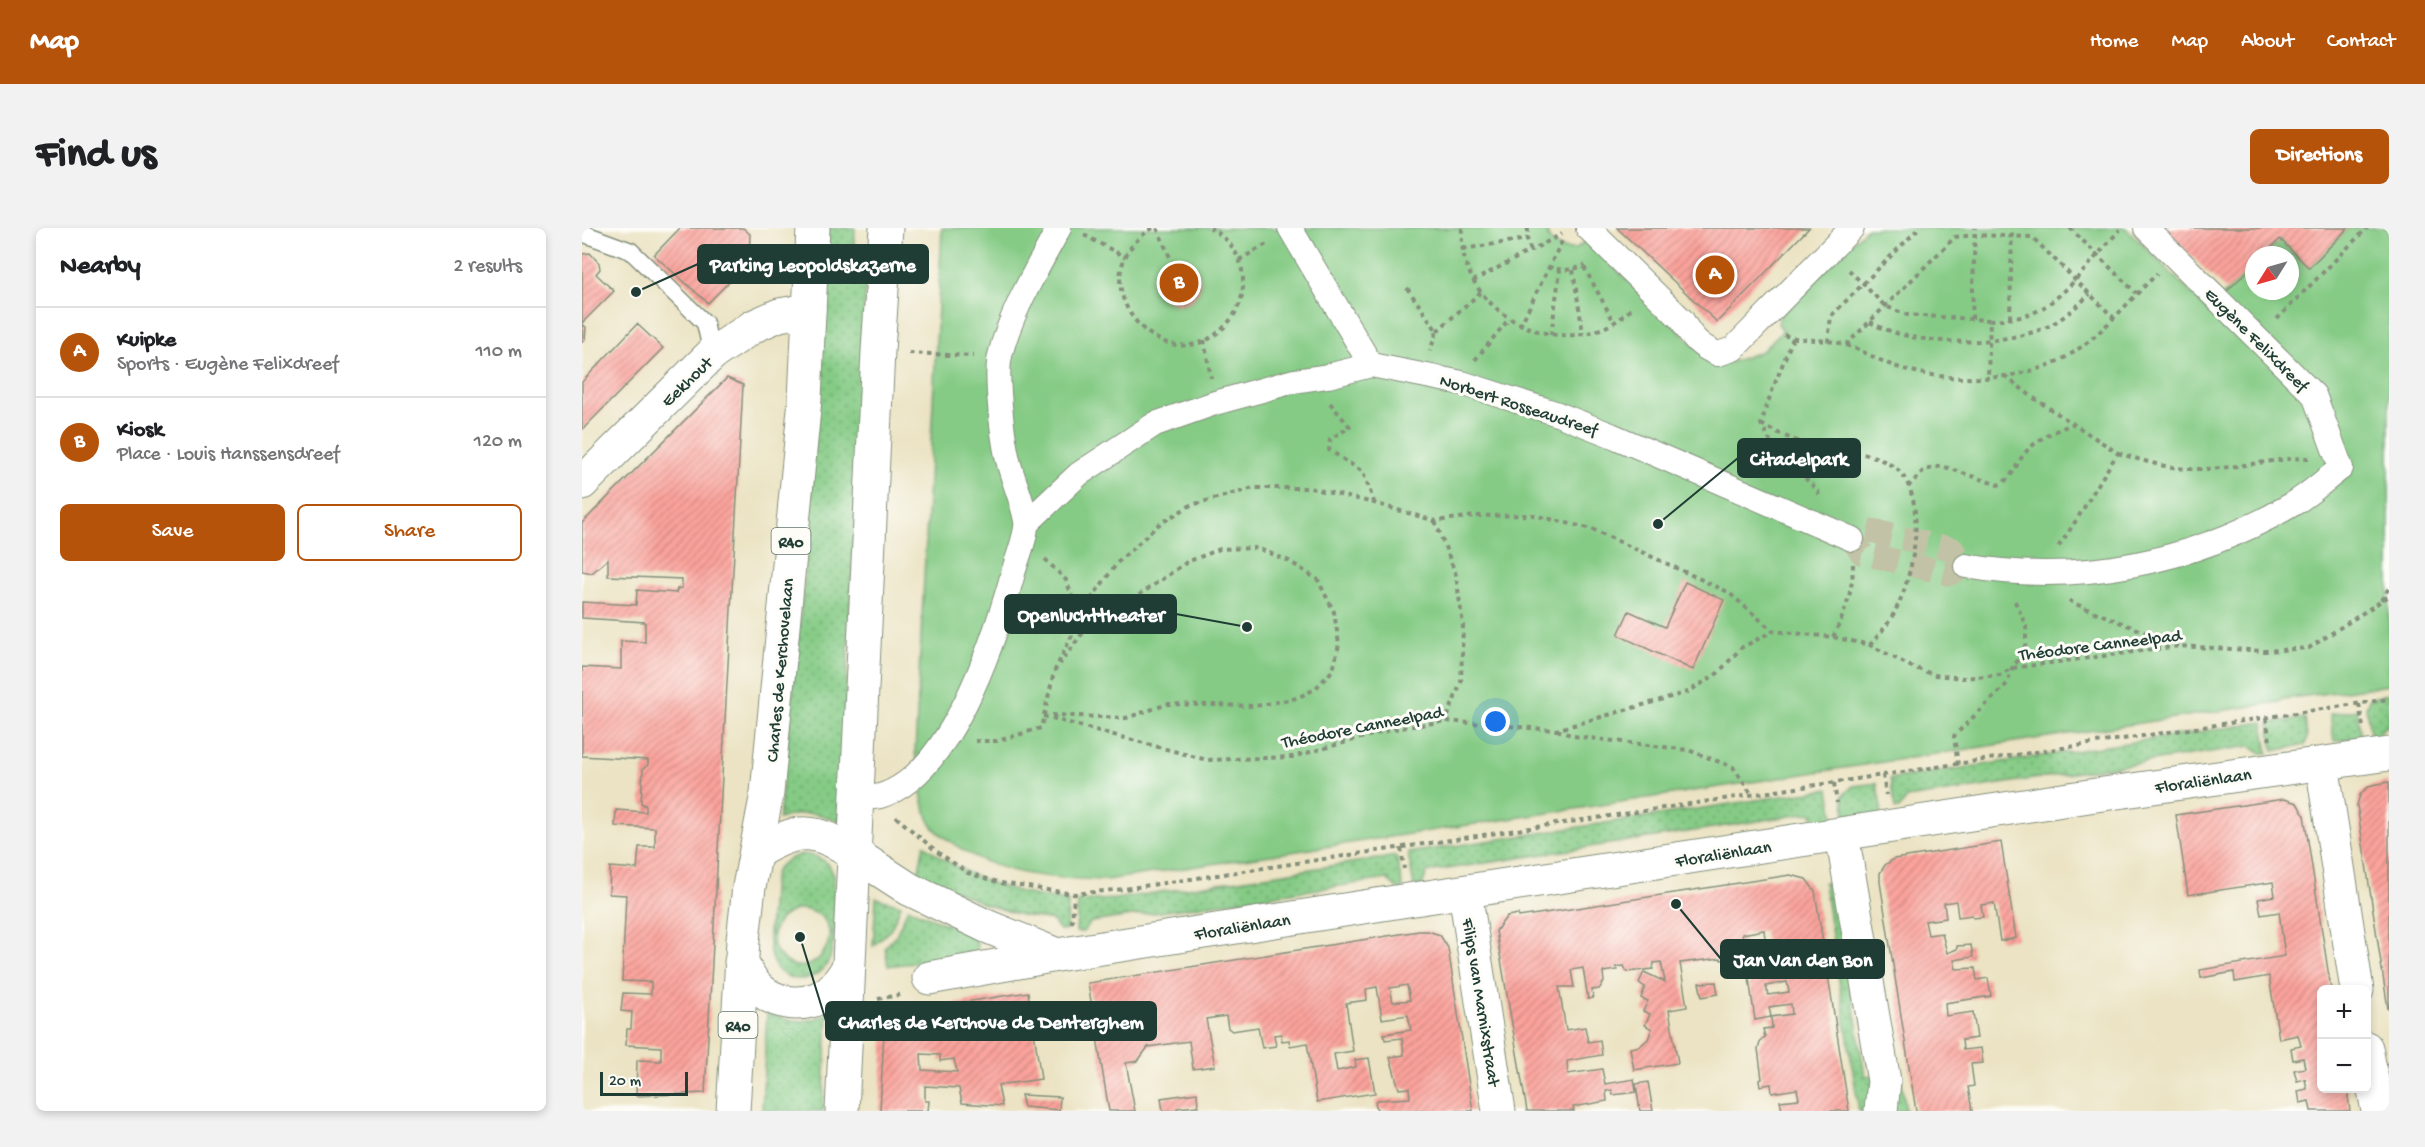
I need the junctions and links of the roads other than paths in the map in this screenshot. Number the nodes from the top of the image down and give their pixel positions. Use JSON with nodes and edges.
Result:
{"nodes":[{"id":1,"x":813,"y":228,"type":"edge"},
{"id":2,"x":886,"y":228,"type":"edge"},
{"id":3,"x":1290,"y":228,"type":"edge"},
{"id":4,"x":1588,"y":228,"type":"edge"},
{"id":5,"x":1852,"y":228,"type":"edge"},
{"id":6,"x":2146,"y":228,"type":"edge"},
{"id":7,"x":1070,"y":230,"type":"edge"},
{"id":8,"x":582,"y":233,"type":"edge"},
{"id":9,"x":809,"y":310,"type":"junction"},
{"id":10,"x":712,"y":354,"type":"junction"},
{"id":11,"x":1371,"y":365,"type":"junction"},
{"id":12,"x":582,"y":483,"type":"edge"},
{"id":13,"x":1025,"y":530,"type":"junction"},
{"id":14,"x":1852,"y":538,"type":"tunnel mouth"},
{"id":15,"x":1966,"y":567,"type":"dead end"},
{"id":16,"x":2389,"y":754,"type":"edge"},
{"id":17,"x":2322,"y":764,"type":"junction"},
{"id":18,"x":857,"y":798,"type":"junction"},
{"id":19,"x":1842,"y":835,"type":"junction"},
{"id":20,"x":757,"y":852,"type":"junction"},
{"id":21,"x":855,"y":854,"type":"junction"},
{"id":22,"x":1464,"y":892,"type":"junction"},
{"id":23,"x":1057,"y":955,"type":"junction"},
{"id":24,"x":741,"y":962,"type":"junction"},
{"id":25,"x":848,"y":968,"type":"junction"},
{"id":26,"x":929,"y":978,"type":"road end"},
{"id":27,"x":2356,"y":985,"type":"edge"},
{"id":28,"x":2371,"y":1071,"type":"edge"},
{"id":29,"x":733,"y":1111,"type":"edge"},
{"id":30,"x":842,"y":1111,"type":"edge"},
{"id":31,"x":1499,"y":1111,"type":"edge"},
{"id":32,"x":1881,"y":1111,"type":"edge"},
{"id":33,"x":2378,"y":1111,"type":"edge"}],
"edges":[{"from":1,"to":9,"type":"street","name":"Charles de Kerchovelaan","number":"R40"},
{"from":2,"to":18,"type":"street"},
{"from":3,"to":11,"type":"street"},
{"from":4,"to":5,"type":"street"},
{"from":6,"to":15,"type":"street","name":"Eugène Felixdreef"},
{"from":7,"to":13,"type":"street"},
{"from":8,"to":10,"type":"lane"},
{"from":9,"to":10,"type":"street","name":"Eekhout"},
{"from":9,"to":20,"type":"street","name":"Charles de Kerchovelaan","number":"R40"},
{"from":10,"to":12,"type":"street","name":"Eekhout"},
{"from":11,"to":13,"type":"street","name":"Norbert Rosseaudreef"},
{"from":11,"to":14,"type":"street","name":"Norbert Rosseaudreef"},
{"from":13,"to":18,"type":"street"},
{"from":16,"to":17,"type":"street","name":"Floraliënlaan"},
{"from":17,"to":19,"type":"street","name":"Floraliënlaan"},
{"from":17,"to":27,"type":"street"},
{"from":18,"to":21,"type":"street"},
{"from":19,"to":22,"type":"street","name":"Floraliënlaan"},
{"from":19,"to":32,"type":"street"},
{"from":20,"to":21,"type":"street"},
{"from":20,"to":24,"type":"street","name":"Charles de Kerchovelaan","number":"R40"},
{"from":21,"to":23,"type":"street"},
{"from":21,"to":25,"type":"street"},
{"from":22,"to":23,"type":"street","name":"Floraliënlaan"},
{"from":22,"to":31,"type":"street","name":"Filips van Marnixstraat"},
{"from":23,"to":26,"type":"street","name":"Floraliënlaan"},
{"from":24,"to":25,"type":"street"},
{"from":24,"to":29,"type":"street","name":"Charles de Kerchovelaan","number":"R40"},
{"from":25,"to":30,"type":"street"},
{"from":28,"to":33,"type":"street"}]}
